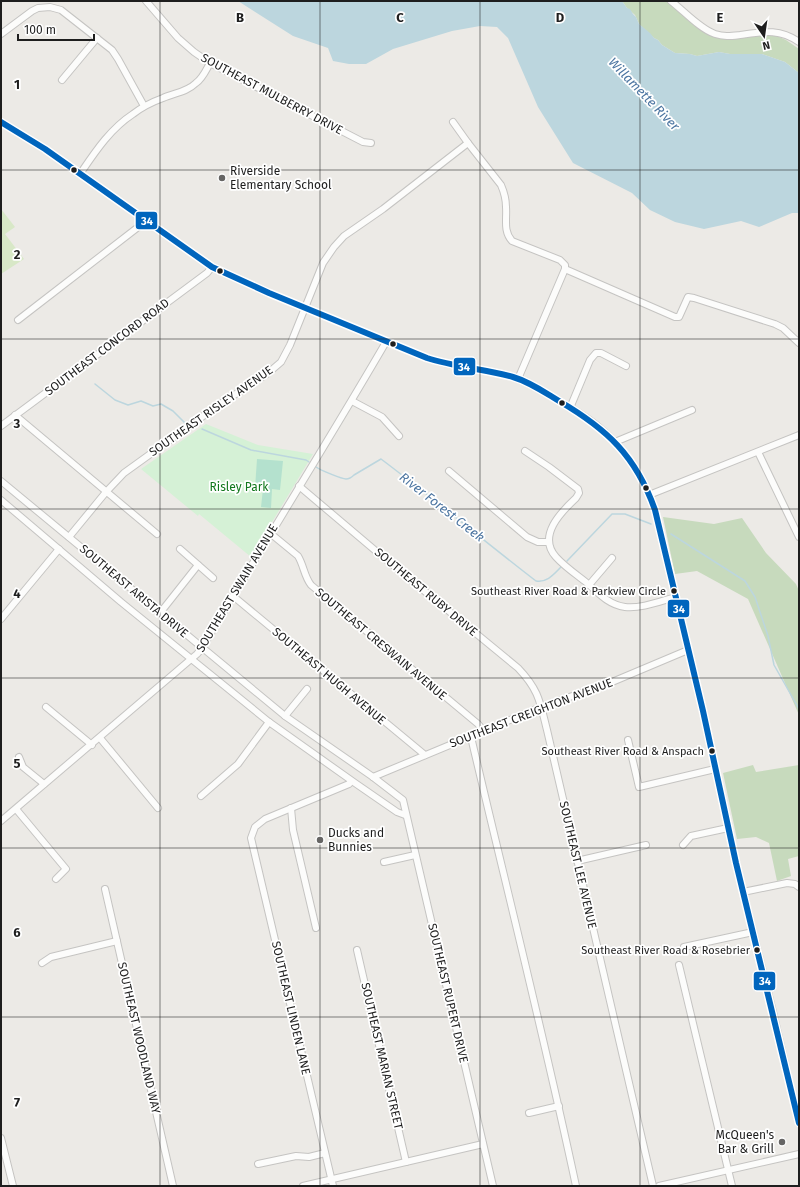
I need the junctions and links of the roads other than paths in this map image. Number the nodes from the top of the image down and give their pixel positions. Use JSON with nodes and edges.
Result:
{"nodes":[{"id":1,"x":146,"y":1,"type":"edge"},
{"id":2,"x":671,"y":1,"type":"edge"},
{"id":3,"x":1,"y":34,"type":"edge"},
{"id":4,"x":97,"y":38,"type":"junction"},
{"id":5,"x":799,"y":42,"type":"edge"},
{"id":6,"x":210,"y":63,"type":"junction"},
{"id":7,"x":62,"y":80,"type":"dead end"},
{"id":8,"x":144,"y":106,"type":"junction"},
{"id":9,"x":1,"y":122,"type":"edge"},
{"id":10,"x":454,"y":122,"type":"dead end"},
{"id":11,"x":371,"y":143,"type":"dead end"},
{"id":12,"x":468,"y":143,"type":"junction"},
{"id":13,"x":80,"y":174,"type":"junction"},
{"id":14,"x":146,"y":221,"type":"junction"},
{"id":15,"x":212,"y":267,"type":"junction"},
{"id":16,"x":565,"y":269,"type":"junction"},
{"id":17,"x":305,"y":308,"type":"junction"},
{"id":18,"x":18,"y":320,"type":"dead end"},
{"id":19,"x":386,"y":342,"type":"junction"},
{"id":20,"x":799,"y":343,"type":"edge"},
{"id":21,"x":626,"y":366,"type":"dead end"},
{"id":22,"x":518,"y":379,"type":"junction"},
{"id":23,"x":352,"y":401,"type":"junction"},
{"id":24,"x":570,"y":408,"type":"junction"},
{"id":25,"x":692,"y":410,"type":"dead end"},
{"id":26,"x":15,"y":415,"type":"junction"},
{"id":27,"x":1,"y":426,"type":"edge"},
{"id":28,"x":799,"y":435,"type":"edge"},
{"id":29,"x":398,"y":436,"type":"dead end"},
{"id":30,"x":615,"y":442,"type":"junction"},
{"id":31,"x":525,"y":451,"type":"dead end"},
{"id":32,"x":758,"y":452,"type":"junction"},
{"id":33,"x":449,"y":471,"type":"dead end"},
{"id":34,"x":1,"y":481,"type":"edge"},
{"id":35,"x":299,"y":486,"type":"junction"},
{"id":36,"x":106,"y":492,"type":"junction"},
{"id":37,"x":649,"y":495,"type":"junction"},
{"id":38,"x":1,"y":500,"type":"edge"},
{"id":39,"x":270,"y":533,"type":"junction"},
{"id":40,"x":157,"y":534,"type":"dead end"},
{"id":41,"x":69,"y":537,"type":"junction"},
{"id":42,"x":799,"y":537,"type":"edge"},
{"id":43,"x":549,"y":542,"type":"junction"},
{"id":44,"x":58,"y":549,"type":"junction"},
{"id":45,"x":180,"y":549,"type":"dead end"},
{"id":46,"x":612,"y":558,"type":"dead end"},
{"id":47,"x":198,"y":565,"type":"junction"},
{"id":48,"x":213,"y":578,"type":"dead end"},
{"id":49,"x":589,"y":585,"type":"junction"},
{"id":50,"x":233,"y":596,"type":"junction"},
{"id":51,"x":676,"y":597,"type":"junction"},
{"id":52,"x":160,"y":613,"type":"junction"},
{"id":53,"x":1,"y":619,"type":"edge"},
{"id":54,"x":202,"y":648,"type":"junction"},
{"id":55,"x":688,"y":650,"type":"junction"},
{"id":56,"x":192,"y":659,"type":"junction"},
{"id":57,"x":307,"y":689,"type":"dead end"},
{"id":58,"x":46,"y":707,"type":"dead end"},
{"id":59,"x":541,"y":707,"type":"junction"},
{"id":60,"x":285,"y":716,"type":"junction"},
{"id":61,"x":269,"y":722,"type":"junction"},
{"id":62,"x":484,"y":731,"type":"junction"},
{"id":63,"x":471,"y":736,"type":"junction"},
{"id":64,"x":100,"y":738,"type":"junction"},
{"id":65,"x":628,"y":740,"type":"dead end"},
{"id":66,"x":92,"y":745,"type":"junction"},
{"id":67,"x":425,"y":755,"type":"junction"},
{"id":68,"x":18,"y":757,"type":"dead end"},
{"id":69,"x":715,"y":769,"type":"junction"},
{"id":70,"x":373,"y":777,"type":"junction"},
{"id":71,"x":351,"y":781,"type":"junction"},
{"id":72,"x":44,"y":784,"type":"junction"},
{"id":73,"x":200,"y":796,"type":"dead end"},
{"id":74,"x":403,"y":800,"type":"joint"},
{"id":75,"x":158,"y":808,"type":"dead end"},
{"id":76,"x":291,"y":808,"type":"junction"},
{"id":77,"x":16,"y":809,"type":"junction"},
{"id":78,"x":405,"y":815,"type":"junction"},
{"id":79,"x":1,"y":821,"type":"edge"},
{"id":80,"x":728,"y":828,"type":"junction"},
{"id":81,"x":683,"y":844,"type":"dead end"},
{"id":82,"x":646,"y":846,"type":"dead end"},
{"id":83,"x":415,"y":855,"type":"junction"},
{"id":84,"x":577,"y":861,"type":"junction"},
{"id":85,"x":384,"y":862,"type":"dead end"},
{"id":86,"x":56,"y":879,"type":"dead end"},
{"id":87,"x":799,"y":887,"type":"edge"},
{"id":88,"x":105,"y":889,"type":"dead end"},
{"id":89,"x":743,"y":892,"type":"junction"},
{"id":90,"x":316,"y":928,"type":"dead end"},
{"id":91,"x":753,"y":932,"type":"junction"},
{"id":92,"x":117,"y":941,"type":"junction"},
{"id":93,"x":684,"y":947,"type":"dead end"},
{"id":94,"x":357,"y":950,"type":"dead end"},
{"id":95,"x":42,"y":963,"type":"dead end"},
{"id":96,"x":679,"y":965,"type":"dead end"},
{"id":97,"x":559,"y":1106,"type":"junction"},
{"id":98,"x":529,"y":1113,"type":"dead end"},
{"id":99,"x":799,"y":1123,"type":"edge"},
{"id":100,"x":1,"y":1138,"type":"edge"},
{"id":101,"x":483,"y":1144,"type":"junction"},
{"id":102,"x":325,"y":1153,"type":"junction"},
{"id":103,"x":799,"y":1154,"type":"edge"},
{"id":104,"x":406,"y":1162,"type":"junction"},
{"id":105,"x":258,"y":1164,"type":"dead end"},
{"id":106,"x":729,"y":1170,"type":"junction"},
{"id":107,"x":332,"y":1183,"type":"edge"},
{"id":108,"x":13,"y":1186,"type":"edge"},
{"id":109,"x":173,"y":1186,"type":"edge"},
{"id":110,"x":303,"y":1186,"type":"edge"},
{"id":111,"x":492,"y":1186,"type":"edge"},
{"id":112,"x":576,"y":1186,"type":"edge"},
{"id":113,"x":653,"y":1186,"type":"edge"},
{"id":114,"x":660,"y":1186,"type":"edge"},
{"id":115,"x":732,"y":1186,"type":"edge"}],
"edges":[{"from":1,"to":6,"type":"street","name":"SOUTHEAST MULBERRY DRIVE"},
{"from":2,"to":5,"type":"street"},
{"from":3,"to":4,"type":"street"},
{"from":4,"to":7,"type":"street"},
{"from":4,"to":8,"type":"street"},
{"from":6,"to":8,"type":"street"},
{"from":6,"to":11,"type":"street","name":"SOUTHEAST MULBERRY DRIVE"},
{"from":8,"to":13,"type":"street"},
{"from":9,"to":13,"type":"street"},
{"from":10,"to":12,"type":"street"},
{"from":12,"to":16,"type":"street"},
{"from":12,"to":17,"type":"street","name":"SOUTHEAST RISLEY AVENUE"},
{"from":13,"to":14,"type":"street"},
{"from":14,"to":15,"type":"street"},
{"from":14,"to":18,"type":"street"},
{"from":15,"to":17,"type":"street"},
{"from":15,"to":26,"type":"street","name":"SOUTHEAST CONCORD ROAD"},
{"from":16,"to":20,"type":"street"},
{"from":16,"to":22,"type":"street"},
{"from":17,"to":19,"type":"street"},
{"from":17,"to":36,"type":"street","name":"SOUTHEAST RISLEY AVENUE"},
{"from":19,"to":22,"type":"street"},
{"from":19,"to":23,"type":"street","name":"SOUTHEAST SWAIN AVENUE"},
{"from":21,"to":24,"type":"street"},
{"from":22,"to":24,"type":"street"},
{"from":23,"to":29,"type":"street"},
{"from":23,"to":35,"type":"street","name":"SOUTHEAST SWAIN AVENUE"},
{"from":24,"to":30,"type":"street"},
{"from":25,"to":30,"type":"street"},
{"from":26,"to":27,"type":"street","name":"SOUTHEAST CONCORD ROAD"},
{"from":26,"to":36,"type":"street"},
{"from":28,"to":32,"type":"street"},
{"from":30,"to":37,"type":"street"},
{"from":31,"to":43,"type":"street"},
{"from":32,"to":37,"type":"street"},
{"from":32,"to":42,"type":"street"},
{"from":33,"to":43,"type":"street"},
{"from":34,"to":41,"type":"street","name":"SOUTHEAST ARISTA DRIVE"},
{"from":35,"to":39,"type":"street","name":"SOUTHEAST SWAIN AVENUE"},
{"from":35,"to":59,"type":"street","name":"SOUTHEAST RUBY DRIVE"},
{"from":36,"to":40,"type":"street"},
{"from":36,"to":41,"type":"street","name":"SOUTHEAST RISLEY AVENUE"},
{"from":37,"to":51,"type":"street"},
{"from":38,"to":44,"type":"street","name":"SOUTHEAST ARISTA DRIVE"},
{"from":39,"to":50,"type":"street","name":"SOUTHEAST SWAIN AVENUE"},
{"from":39,"to":62,"type":"street","name":"SOUTHEAST CRESWAIN AVENUE"},
{"from":41,"to":52,"type":"street","name":"SOUTHEAST ARISTA DRIVE"},
{"from":43,"to":49,"type":"street"},
{"from":44,"to":53,"type":"street"},
{"from":44,"to":56,"type":"street","name":"SOUTHEAST ARISTA DRIVE"},
{"from":45,"to":47,"type":"street"},
{"from":46,"to":49,"type":"street"},
{"from":47,"to":48,"type":"street"},
{"from":47,"to":52,"type":"street"},
{"from":49,"to":51,"type":"street"},
{"from":50,"to":54,"type":"street","name":"SOUTHEAST SWAIN AVENUE"},
{"from":50,"to":67,"type":"street","name":"SOUTHEAST HUGH AVENUE"},
{"from":51,"to":55,"type":"street"},
{"from":52,"to":54,"type":"street","name":"SOUTHEAST ARISTA DRIVE"},
{"from":54,"to":56,"type":"street","name":"SOUTHEAST SWAIN AVENUE"},
{"from":54,"to":60,"type":"street","name":"SOUTHEAST ARISTA DRIVE"},
{"from":55,"to":59,"type":"street","name":"SOUTHEAST CREIGHTON AVENUE"},
{"from":55,"to":69,"type":"street"},
{"from":56,"to":61,"type":"street","name":"SOUTHEAST ARISTA DRIVE"},
{"from":56,"to":64,"type":"street","name":"SOUTHEAST SWAIN AVENUE"},
{"from":57,"to":60,"type":"street"},
{"from":58,"to":66,"type":"street"},
{"from":59,"to":62,"type":"street","name":"SOUTHEAST CREIGHTON AVENUE"},
{"from":59,"to":84,"type":"street","name":"SOUTHEAST LEE AVENUE"},
{"from":60,"to":70,"type":"street","name":"SOUTHEAST ARISTA DRIVE"},
{"from":61,"to":71,"type":"street","name":"SOUTHEAST ARISTA DRIVE"},
{"from":61,"to":73,"type":"street"},
{"from":62,"to":63,"type":"street","name":"SOUTHEAST CREIGHTON AVENUE"},
{"from":63,"to":67,"type":"street","name":"SOUTHEAST CREIGHTON AVENUE"},
{"from":63,"to":97,"type":"street"},
{"from":64,"to":66,"type":"street","name":"SOUTHEAST SWAIN AVENUE"},
{"from":64,"to":75,"type":"street"},
{"from":65,"to":69,"type":"street"},
{"from":66,"to":72,"type":"street","name":"SOUTHEAST SWAIN AVENUE"},
{"from":67,"to":70,"type":"street","name":"SOUTHEAST CREIGHTON AVENUE"},
{"from":68,"to":72,"type":"street"},
{"from":69,"to":80,"type":"street"},
{"from":70,"to":74,"type":"street","name":"SOUTHEAST ARISTA DRIVE"},
{"from":71,"to":76,"type":"street"},
{"from":71,"to":78,"type":"street","name":"SOUTHEAST ARISTA DRIVE"},
{"from":72,"to":77,"type":"street","name":"SOUTHEAST SWAIN AVENUE"},
{"from":74,"to":78,"type":"street","name":"SOUTHEAST RUPERT DRIVE"},
{"from":76,"to":90,"type":"street"},
{"from":76,"to":102,"type":"street","name":"SOUTHEAST LINDEN LANE"},
{"from":77,"to":79,"type":"street","name":"SOUTHEAST SWAIN AVENUE"},
{"from":77,"to":86,"type":"street"},
{"from":78,"to":83,"type":"street","name":"SOUTHEAST RUPERT DRIVE"},
{"from":80,"to":81,"type":"street"},
{"from":80,"to":89,"type":"street"},
{"from":82,"to":84,"type":"street"},
{"from":83,"to":85,"type":"street"},
{"from":83,"to":101,"type":"street","name":"SOUTHEAST RUPERT DRIVE"},
{"from":84,"to":113,"type":"street","name":"SOUTHEAST LEE AVENUE"},
{"from":87,"to":89,"type":"street"},
{"from":88,"to":92,"type":"street","name":"SOUTHEAST WOODLAND WAY"},
{"from":89,"to":91,"type":"street"},
{"from":91,"to":93,"type":"street"},
{"from":91,"to":99,"type":"street"},
{"from":92,"to":95,"type":"street"},
{"from":92,"to":109,"type":"street","name":"SOUTHEAST WOODLAND WAY"},
{"from":94,"to":104,"type":"street","name":"SOUTHEAST MARIAN STREET"},
{"from":96,"to":106,"type":"street"},
{"from":97,"to":98,"type":"street"},
{"from":97,"to":112,"type":"street"},
{"from":100,"to":108,"type":"street"},
{"from":101,"to":104,"type":"street"},
{"from":101,"to":111,"type":"street","name":"SOUTHEAST RUPERT DRIVE"},
{"from":102,"to":105,"type":"street"},
{"from":102,"to":107,"type":"street","name":"SOUTHEAST LINDEN LANE"},
{"from":103,"to":106,"type":"street"},
{"from":104,"to":107,"type":"street"},
{"from":106,"to":114,"type":"street"},
{"from":106,"to":115,"type":"street"},
{"from":107,"to":110,"type":"street"}]}
